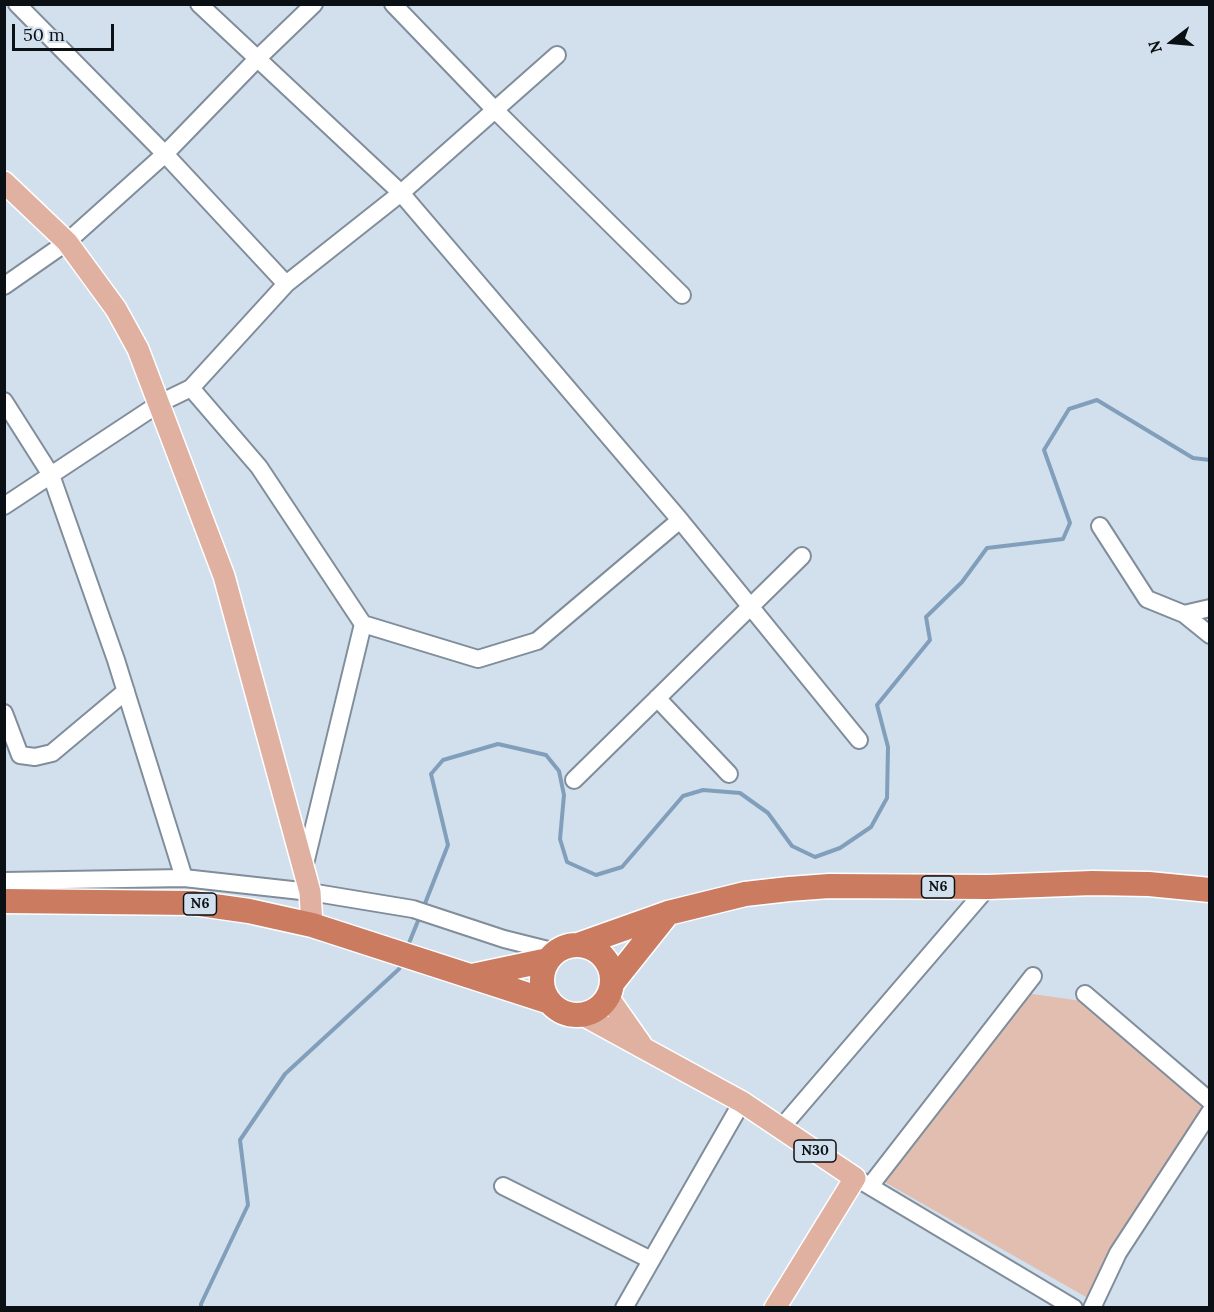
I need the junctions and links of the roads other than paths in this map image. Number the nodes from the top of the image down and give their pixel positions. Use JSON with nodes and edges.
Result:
{"nodes":[{"id":1,"x":16,"y":4,"type":"edge"},
{"id":2,"x":198,"y":4,"type":"edge"},
{"id":3,"x":314,"y":4,"type":"edge"},
{"id":4,"x":393,"y":4,"type":"edge"},
{"id":5,"x":557,"y":55,"type":"dead end"},
{"id":6,"x":257,"y":60,"type":"junction"},
{"id":7,"x":495,"y":110,"type":"junction"},
{"id":8,"x":165,"y":154,"type":"junction"},
{"id":9,"x":4,"y":182,"type":"edge"},
{"id":10,"x":401,"y":193,"type":"junction"},
{"id":11,"x":67,"y":242,"type":"junction"},
{"id":12,"x":286,"y":284,"type":"junction"},
{"id":13,"x":4,"y":286,"type":"edge"},
{"id":14,"x":682,"y":295,"type":"dead end"},
{"id":15,"x":191,"y":388,"type":"junction"},
{"id":16,"x":4,"y":401,"type":"edge"},
{"id":17,"x":160,"y":403,"type":"junction"},
{"id":18,"x":51,"y":476,"type":"junction"},
{"id":19,"x":4,"y":506,"type":"edge"},
{"id":20,"x":680,"y":520,"type":"junction"},
{"id":21,"x":1100,"y":526,"type":"dead end"},
{"id":22,"x":802,"y":556,"type":"dead end"},
{"id":23,"x":750,"y":608,"type":"junction"},
{"id":24,"x":1209,"y":608,"type":"edge"},
{"id":25,"x":1184,"y":614,"type":"junction"},
{"id":26,"x":363,"y":624,"type":"junction"},
{"id":27,"x":1209,"y":635,"type":"edge"},
{"id":28,"x":126,"y":691,"type":"junction"},
{"id":29,"x":657,"y":698,"type":"junction"},
{"id":30,"x":4,"y":713,"type":"edge"},
{"id":31,"x":860,"y":740,"type":"dead end"},
{"id":32,"x":729,"y":774,"type":"dead end"},
{"id":33,"x":574,"y":780,"type":"dead end"},
{"id":34,"x":304,"y":868,"type":"junction"},
{"id":35,"x":184,"y":878,"type":"junction"},
{"id":36,"x":4,"y":881,"type":"edge"},
{"id":37,"x":987,"y":887,"type":"junction"},
{"id":38,"x":1209,"y":890,"type":"edge"},
{"id":39,"x":310,"y":892,"type":"junction"},
{"id":40,"x":4,"y":901,"type":"edge"},
{"id":41,"x":668,"y":913,"type":"junction"},
{"id":42,"x":312,"y":925,"type":"junction"},
{"id":43,"x":561,"y":952,"type":"junction"},
{"id":44,"x":1033,"y":976,"type":"dead end"},
{"id":45,"x":470,"y":977,"type":"junction"},
{"id":46,"x":610,"y":990,"type":"junction"},
{"id":47,"x":1085,"y":994,"type":"dead end"},
{"id":48,"x":550,"y":1002,"type":"junction"},
{"id":49,"x":583,"y":1015,"type":"junction"},
{"id":50,"x":643,"y":1047,"type":"junction"},
{"id":51,"x":1209,"y":1101,"type":"edge"},
{"id":52,"x":742,"y":1102,"type":"junction"},
{"id":53,"x":1209,"y":1112,"type":"edge"},
{"id":54,"x":782,"y":1128,"type":"junction"},
{"id":55,"x":862,"y":1182,"type":"junction"},
{"id":56,"x":503,"y":1186,"type":"dead end"},
{"id":57,"x":651,"y":1260,"type":"junction"},
{"id":58,"x":624,"y":1308,"type":"edge"},
{"id":59,"x":775,"y":1308,"type":"edge"},
{"id":60,"x":1074,"y":1308,"type":"edge"},
{"id":61,"x":1092,"y":1308,"type":"edge"}],
"edges":[{"from":1,"to":8,"type":"street"},
{"from":2,"to":6,"type":"street"},
{"from":3,"to":6,"type":"street"},
{"from":4,"to":7,"type":"street"},
{"from":5,"to":7,"type":"street"},
{"from":6,"to":8,"type":"street"},
{"from":6,"to":10,"type":"street"},
{"from":7,"to":10,"type":"street"},
{"from":7,"to":14,"type":"street"},
{"from":8,"to":11,"type":"street"},
{"from":8,"to":12,"type":"street"},
{"from":9,"to":11,"type":"main road"},
{"from":10,"to":12,"type":"street"},
{"from":10,"to":20,"type":"street"},
{"from":11,"to":13,"type":"street"},
{"from":11,"to":17,"type":"main road"},
{"from":12,"to":15,"type":"street"},
{"from":15,"to":17,"type":"street"},
{"from":15,"to":26,"type":"street"},
{"from":16,"to":18,"type":"street"},
{"from":17,"to":18,"type":"street"},
{"from":17,"to":34,"type":"main road"},
{"from":18,"to":19,"type":"street"},
{"from":18,"to":28,"type":"street"},
{"from":20,"to":23,"type":"street"},
{"from":20,"to":26,"type":"street"},
{"from":21,"to":25,"type":"street"},
{"from":22,"to":23,"type":"street"},
{"from":23,"to":29,"type":"street"},
{"from":23,"to":31,"type":"street"},
{"from":24,"to":25,"type":"street"},
{"from":25,"to":27,"type":"street"},
{"from":26,"to":34,"type":"street"},
{"from":28,"to":30,"type":"street"},
{"from":28,"to":35,"type":"street"},
{"from":29,"to":32,"type":"street"},
{"from":29,"to":33,"type":"street"},
{"from":34,"to":39,"type":"main road"},
{"from":35,"to":36,"type":"street"},
{"from":35,"to":39,"type":"street"},
{"from":37,"to":38,"type":"highway","number":"N6"},
{"from":37,"to":41,"type":"highway","number":"N6"},
{"from":37,"to":54,"type":"street"},
{"from":39,"to":42,"type":"main road"},
{"from":39,"to":43,"type":"street"},
{"from":40,"to":42,"type":"highway","number":"N6"},
{"from":41,"to":43,"type":"highway","number":"N6"},
{"from":41,"to":46,"type":"highway"},
{"from":42,"to":45,"type":"highway","number":"N6"},
{"from":43,"to":45,"type":"highway","number":"N6"},
{"from":43,"to":46,"type":"highway"},
{"from":43,"to":48,"type":"highway"},
{"from":44,"to":55,"type":"street"},
{"from":45,"to":48,"type":"highway","number":"N6"},
{"from":46,"to":49,"type":"highway"},
{"from":46,"to":50,"type":"main road","number":"N30"},
{"from":47,"to":51,"type":"street"},
{"from":48,"to":49,"type":"highway","number":"N6"},
{"from":49,"to":50,"type":"main road","number":"N30"},
{"from":50,"to":52,"type":"main road","number":"N30"},
{"from":52,"to":54,"type":"main road","number":"N30"},
{"from":52,"to":57,"type":"street"},
{"from":53,"to":61,"type":"street"},
{"from":54,"to":55,"type":"main road","number":"N30"},
{"from":55,"to":59,"type":"main road"},
{"from":55,"to":60,"type":"street"},
{"from":56,"to":57,"type":"street"},
{"from":57,"to":58,"type":"street"}]}
